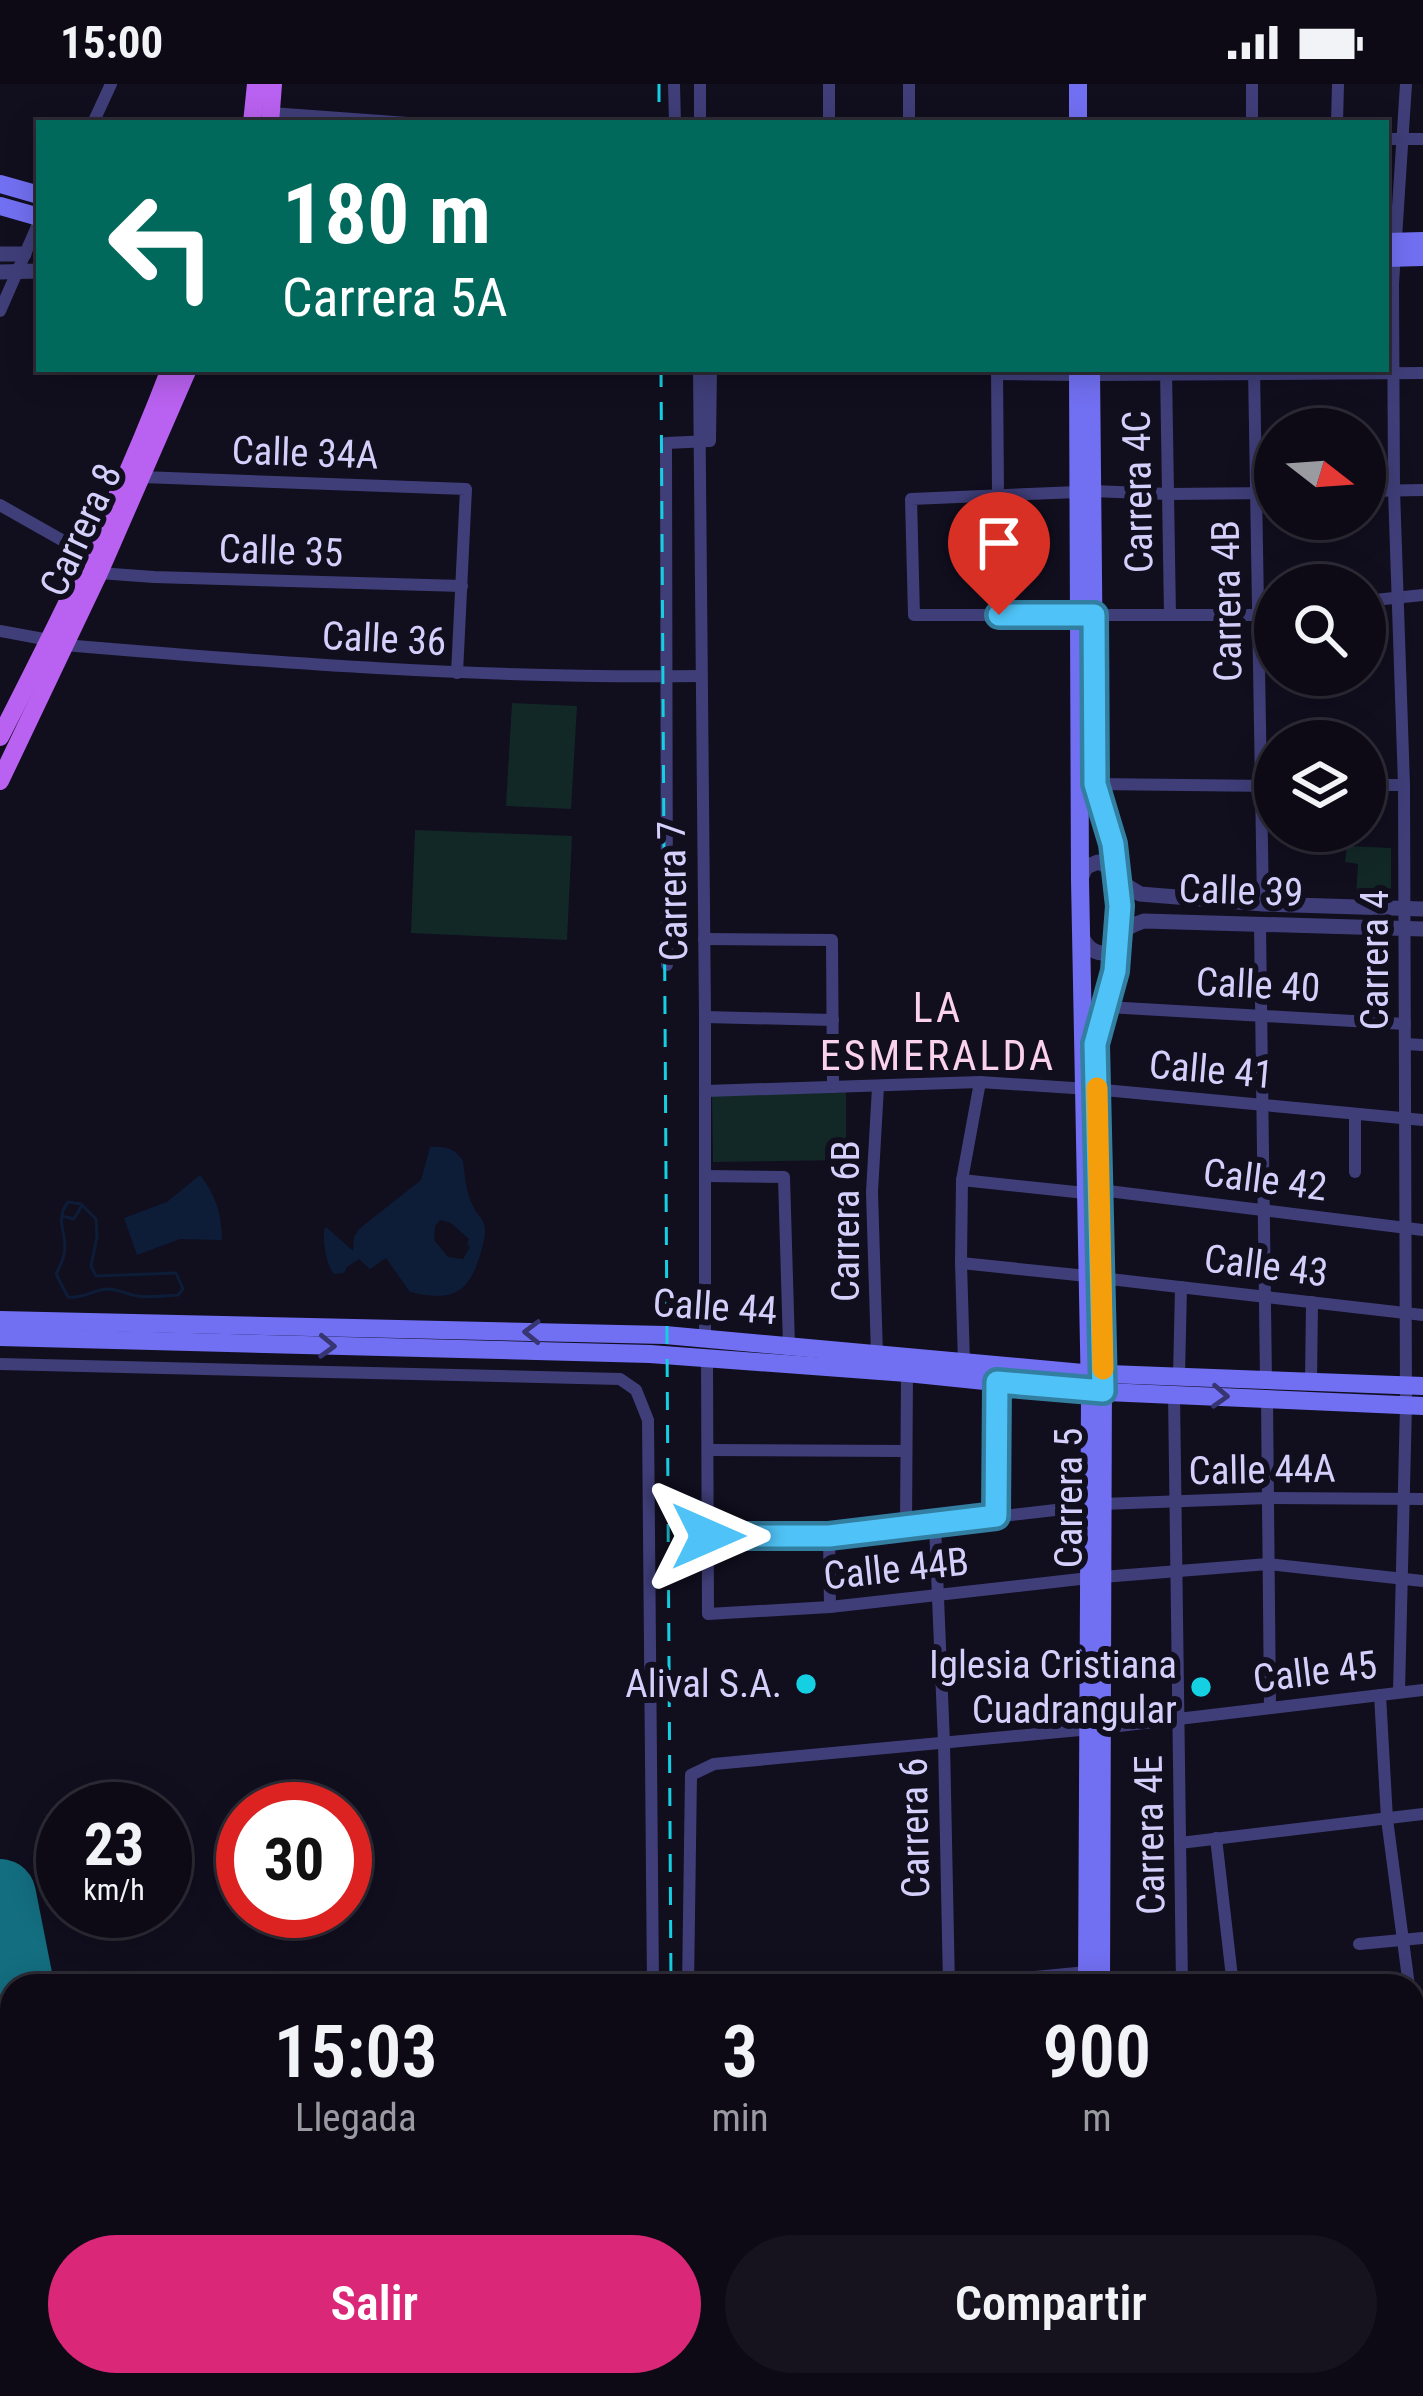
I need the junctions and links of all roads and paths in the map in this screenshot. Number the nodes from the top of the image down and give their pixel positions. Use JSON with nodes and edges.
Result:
{"nodes":[{"id":1,"x":111,"y":84,"type":"edge"},
{"id":2,"x":256,"y":84,"type":"edge"},
{"id":3,"x":273,"y":84,"type":"edge"},
{"id":4,"x":674,"y":84,"type":"edge"},
{"id":5,"x":700,"y":84,"type":"edge"},
{"id":6,"x":829,"y":84,"type":"edge"},
{"id":7,"x":909,"y":84,"type":"edge"},
{"id":8,"x":1078,"y":84,"type":"edge"},
{"id":9,"x":1252,"y":84,"type":"edge"},
{"id":10,"x":1338,"y":84,"type":"edge"},
{"id":11,"x":1406,"y":84,"type":"edge"},
{"id":12,"x":271,"y":118,"type":"edge"},
{"id":13,"x":94,"y":120,"type":"edge"},
{"id":14,"x":252,"y":120,"type":"edge"},
{"id":15,"x":326,"y":120,"type":"edge"},
{"id":16,"x":675,"y":120,"type":"edge"},
{"id":17,"x":700,"y":120,"type":"edge"},
{"id":18,"x":829,"y":120,"type":"edge"},
{"id":19,"x":909,"y":120,"type":"edge"},
{"id":20,"x":1078,"y":120,"type":"edge"},
{"id":21,"x":1252,"y":120,"type":"edge"},
{"id":22,"x":1337,"y":120,"type":"edge"},
{"id":23,"x":1389,"y":139,"type":"edge"},
{"id":24,"x":1423,"y":139,"type":"edge"},
{"id":25,"x":1403,"y":140,"type":"junction"},
{"id":26,"x":0,"y":184,"type":"edge"},
{"id":27,"x":36,"y":194,"type":"edge"},
{"id":28,"x":0,"y":206,"type":"edge"},
{"id":29,"x":36,"y":218,"type":"edge"},
{"id":30,"x":36,"y":226,"type":"edge"},
{"id":31,"x":1423,"y":241,"type":"edge"},
{"id":32,"x":1390,"y":250,"type":"edge"},
{"id":33,"x":0,"y":254,"type":"edge"},
{"id":34,"x":24,"y":254,"type":"junction"},
{"id":35,"x":1423,"y":257,"type":"edge"},
{"id":36,"x":8,"y":272,"type":"edge"},
{"id":37,"x":0,"y":311,"type":"edge"},
{"id":38,"x":169,"y":372,"type":"edge"},
{"id":39,"x":187,"y":372,"type":"edge"},
{"id":40,"x":699,"y":372,"type":"edge"},
{"id":41,"x":711,"y":372,"type":"edge"},
{"id":42,"x":997,"y":372,"type":"edge"},
{"id":43,"x":1085,"y":372,"type":"edge"},
{"id":44,"x":1166,"y":372,"type":"edge"},
{"id":45,"x":1254,"y":372,"type":"edge"},
{"id":46,"x":1394,"y":373,"type":"junction"},
{"id":47,"x":1423,"y":373,"type":"edge"},
{"id":48,"x":1255,"y":408,"type":"edge"},
{"id":49,"x":698,"y":441,"type":"junction"},
{"id":50,"x":142,"y":477,"type":"junction"},
{"id":51,"x":1386,"y":490,"type":"edge"},
{"id":52,"x":1394,"y":490,"type":"junction"},
{"id":53,"x":1423,"y":490,"type":"edge"},
{"id":54,"x":1085,"y":492,"type":"junction"},
{"id":55,"x":1168,"y":494,"type":"junction"},
{"id":56,"x":1254,"y":494,"type":"edge"},
{"id":57,"x":998,"y":495,"type":"junction"},
{"id":58,"x":0,"y":505,"type":"edge"},
{"id":59,"x":94,"y":564,"type":"junction"},
{"id":60,"x":462,"y":586,"type":"junction"},
{"id":61,"x":1423,"y":595,"type":"edge"},
{"id":62,"x":1397,"y":598,"type":"junction"},
{"id":63,"x":1386,"y":599,"type":"edge"},
{"id":64,"x":999,"y":615,"type":"junction"},
{"id":65,"x":1086,"y":615,"type":"junction"},
{"id":66,"x":1169,"y":615,"type":"junction"},
{"id":67,"x":1254,"y":615,"type":"edge"},
{"id":68,"x":0,"y":631,"type":"edge"},
{"id":69,"x":57,"y":642,"type":"junction"},
{"id":70,"x":457,"y":673,"type":"junction"},
{"id":71,"x":701,"y":676,"type":"junction"},
{"id":72,"x":666,"y":677,"type":"junction"},
{"id":73,"x":0,"y":736,"type":"edge"},
{"id":74,"x":0,"y":782,"type":"edge"},
{"id":75,"x":1095,"y":784,"type":"junction"},
{"id":76,"x":1386,"y":785,"type":"edge"},
{"id":77,"x":1404,"y":785,"type":"junction"},
{"id":78,"x":1254,"y":786,"type":"edge"},
{"id":79,"x":1266,"y":852,"type":"edge"},
{"id":80,"x":1118,"y":871,"type":"junction"},
{"id":81,"x":1080,"y":880,"type":"junction"},
{"id":82,"x":1263,"y":904,"type":"junction"},
{"id":83,"x":1404,"y":909,"type":"junction"},
{"id":84,"x":1423,"y":909,"type":"edge"},
{"id":85,"x":1260,"y":925,"type":"junction"},
{"id":86,"x":1404,"y":929,"type":"junction"},
{"id":87,"x":1423,"y":929,"type":"edge"},
{"id":88,"x":1081,"y":934,"type":"junction"},
{"id":89,"x":1119,"y":938,"type":"junction"},
{"id":90,"x":704,"y":939,"type":"junction"},
{"id":91,"x":667,"y":965,"type":"dead end"},
{"id":92,"x":1107,"y":1007,"type":"junction"},
{"id":93,"x":1261,"y":1016,"type":"junction"},
{"id":94,"x":705,"y":1017,"type":"junction"},
{"id":95,"x":832,"y":1020,"type":"junction"},
{"id":96,"x":1405,"y":1024,"type":"junction"},
{"id":97,"x":1405,"y":1045,"type":"junction"},
{"id":98,"x":1423,"y":1045,"type":"edge"},
{"id":99,"x":980,"y":1082,"type":"junction"},
{"id":100,"x":878,"y":1087,"type":"junction"},
{"id":101,"x":833,"y":1088,"type":"junction"},
{"id":102,"x":1090,"y":1089,"type":"junction"},
{"id":103,"x":706,"y":1091,"type":"junction"},
{"id":104,"x":1263,"y":1105,"type":"junction"},
{"id":105,"x":1354,"y":1114,"type":"junction"},
{"id":106,"x":1405,"y":1118,"type":"junction"},
{"id":107,"x":1423,"y":1120,"type":"edge"},
{"id":108,"x":1355,"y":1172,"type":"dead end"},
{"id":109,"x":706,"y":1176,"type":"junction"},
{"id":110,"x":962,"y":1180,"type":"junction"},
{"id":111,"x":1092,"y":1191,"type":"junction"},
{"id":112,"x":1264,"y":1210,"type":"junction"},
{"id":113,"x":1406,"y":1228,"type":"junction"},
{"id":114,"x":1423,"y":1230,"type":"edge"},
{"id":115,"x":961,"y":1262,"type":"junction"},
{"id":116,"x":1094,"y":1277,"type":"junction"},
{"id":117,"x":1181,"y":1287,"type":"junction"},
{"id":118,"x":1265,"y":1296,"type":"junction"},
{"id":119,"x":1312,"y":1302,"type":"junction"},
{"id":120,"x":1406,"y":1313,"type":"junction"},
{"id":121,"x":1423,"y":1315,"type":"edge"},
{"id":122,"x":0,"y":1320,"type":"edge"},
{"id":123,"x":0,"y":1337,"type":"edge"},
{"id":124,"x":790,"y":1346,"type":"junction"},
{"id":125,"x":706,"y":1348,"type":"junction"},
{"id":126,"x":877,"y":1355,"type":"junction"},
{"id":127,"x":964,"y":1363,"type":"junction"},
{"id":128,"x":0,"y":1364,"type":"edge"},
{"id":129,"x":907,"y":1373,"type":"junction"},
{"id":130,"x":997,"y":1382,"type":"junction"},
{"id":131,"x":1096,"y":1382,"type":"junction"},
{"id":132,"x":1311,"y":1382,"type":"junction"},
{"id":133,"x":1177,"y":1385,"type":"junction"},
{"id":134,"x":1266,"y":1389,"type":"junction"},
{"id":135,"x":1414,"y":1396,"type":"edge"},
{"id":136,"x":708,"y":1450,"type":"junction"},
{"id":137,"x":905,"y":1451,"type":"junction"},
{"id":138,"x":1268,"y":1498,"type":"junction"},
{"id":139,"x":1405,"y":1499,"type":"junction"},
{"id":140,"x":1423,"y":1499,"type":"edge"},
{"id":141,"x":1175,"y":1502,"type":"junction"},
{"id":142,"x":1096,"y":1505,"type":"junction"},
{"id":143,"x":996,"y":1516,"type":"junction"},
{"id":144,"x":935,"y":1525,"type":"junction"},
{"id":145,"x":906,"y":1527,"type":"junction"},
{"id":146,"x":708,"y":1536,"type":"junction"},
{"id":147,"x":829,"y":1536,"type":"junction"},
{"id":148,"x":1268,"y":1564,"type":"junction"},
{"id":149,"x":1176,"y":1571,"type":"junction"},
{"id":150,"x":1096,"y":1578,"type":"junction"},
{"id":151,"x":1402,"y":1579,"type":"junction"},
{"id":152,"x":1423,"y":1581,"type":"edge"},
{"id":153,"x":937,"y":1597,"type":"junction"},
{"id":154,"x":830,"y":1607,"type":"junction"},
{"id":155,"x":708,"y":1614,"type":"joint"},
{"id":156,"x":1423,"y":1690,"type":"edge"},
{"id":157,"x":1399,"y":1692,"type":"junction"},
{"id":158,"x":1380,"y":1695,"type":"junction"},
{"id":159,"x":1270,"y":1708,"type":"junction"},
{"id":160,"x":1179,"y":1719,"type":"junction"},
{"id":161,"x":1095,"y":1729,"type":"junction"},
{"id":162,"x":944,"y":1743,"type":"junction"},
{"id":163,"x":1423,"y":1814,"type":"edge"},
{"id":164,"x":1387,"y":1819,"type":"junction"},
{"id":165,"x":1216,"y":1838,"type":"junction"},
{"id":166,"x":1180,"y":1843,"type":"junction"},
{"id":167,"x":1423,"y":1938,"type":"edge"},
{"id":168,"x":1404,"y":1940,"type":"junction"},
{"id":169,"x":1359,"y":1945,"type":"dead end"},
{"id":170,"x":653,"y":1974,"type":"edge"},
{"id":171,"x":688,"y":1974,"type":"edge"},
{"id":172,"x":949,"y":1974,"type":"edge"},
{"id":173,"x":1092,"y":1974,"type":"edge"},
{"id":174,"x":1182,"y":1974,"type":"edge"},
{"id":175,"x":1232,"y":1974,"type":"edge"},
{"id":176,"x":1408,"y":1974,"type":"edge"}],
"edges":[{"from":1,"to":13,"type":"street"},
{"from":2,"to":14,"type":"main road"},
{"from":3,"to":12,"type":"main road"},
{"from":4,"to":16,"type":"street"},
{"from":5,"to":17,"type":"street"},
{"from":6,"to":18,"type":"street"},
{"from":7,"to":19,"type":"street"},
{"from":8,"to":20,"type":"main road"},
{"from":9,"to":21,"type":"street"},
{"from":10,"to":22,"type":"street"},
{"from":11,"to":25,"type":"street","name":"Carrera 4"},
{"from":12,"to":15,"type":"street"},
{"from":23,"to":25,"type":"street"},
{"from":24,"to":25,"type":"street"},
{"from":25,"to":32,"type":"street","name":"Carrera 4"},
{"from":26,"to":27,"type":"main road"},
{"from":28,"to":29,"type":"main road"},
{"from":30,"to":34,"type":"street"},
{"from":31,"to":32,"type":"main road"},
{"from":32,"to":35,"type":"main road"},
{"from":32,"to":46,"type":"street","name":"Carrera 4"},
{"from":33,"to":34,"type":"street"},
{"from":34,"to":36,"type":"street"},
{"from":36,"to":37,"type":"street"},
{"from":38,"to":59,"type":"main road","name":"Carrera 8"},
{"from":39,"to":50,"type":"main road","name":"Carrera 8"},
{"from":40,"to":49,"type":"street","name":"Carrera 7"},
{"from":41,"to":49,"type":"street","name":"Carrera 7"},
{"from":42,"to":43,"type":"street"},
{"from":42,"to":57,"type":"street"},
{"from":43,"to":44,"type":"street"},
{"from":43,"to":54,"type":"main road","name":"Carrera 5"},
{"from":44,"to":45,"type":"street"},
{"from":44,"to":55,"type":"street","name":"Carrera 4C"},
{"from":45,"to":46,"type":"street"},
{"from":45,"to":48,"type":"street","name":"Carrera 4B"},
{"from":46,"to":47,"type":"street"},
{"from":46,"to":52,"type":"street","name":"Carrera 4"},
{"from":49,"to":71,"type":"street","name":"Carrera 7"},
{"from":49,"to":72,"type":"street"},
{"from":50,"to":59,"type":"main road","name":"Carrera 8"},
{"from":50,"to":60,"type":"street","name":"Calle 34A"},
{"from":51,"to":52,"type":"street"},
{"from":52,"to":53,"type":"street"},
{"from":52,"to":62,"type":"street","name":"Carrera 4"},
{"from":54,"to":55,"type":"street"},
{"from":54,"to":57,"type":"street"},
{"from":54,"to":65,"type":"main road","name":"Carrera 5"},
{"from":55,"to":56,"type":"street"},
{"from":55,"to":66,"type":"street","name":"Carrera 4C"},
{"from":57,"to":64,"type":"street"},
{"from":57,"to":64,"type":"street"},
{"from":58,"to":59,"type":"street","name":"Calle 35"},
{"from":59,"to":60,"type":"street","name":"Calle 35"},
{"from":59,"to":69,"type":"main road","name":"Carrera 8"},
{"from":60,"to":70,"type":"street"},
{"from":61,"to":62,"type":"street"},
{"from":62,"to":63,"type":"street"},
{"from":62,"to":77,"type":"street","name":"Carrera 4"},
{"from":64,"to":65,"type":"street"},
{"from":65,"to":66,"type":"street"},
{"from":65,"to":75,"type":"main road","name":"Carrera 5"},
{"from":65,"to":81,"type":"main road","name":"Carrera 5"},
{"from":66,"to":67,"type":"street"},
{"from":68,"to":69,"type":"street","name":"Calle 36"},
{"from":69,"to":70,"type":"street","name":"Calle 36"},
{"from":69,"to":73,"type":"main road","name":"Carrera 8"},
{"from":69,"to":74,"type":"main road","name":"Carrera 8"},
{"from":70,"to":72,"type":"street","name":"Calle 36"},
{"from":71,"to":72,"type":"street","name":"Calle 36"},
{"from":71,"to":90,"type":"street","name":"Carrera 7"},
{"from":72,"to":91,"type":"street"},
{"from":75,"to":78,"type":"street"},
{"from":75,"to":80,"type":"main road","name":"Carrera 5"},
{"from":76,"to":77,"type":"street"},
{"from":77,"to":83,"type":"street","name":"Carrera 4"},
{"from":79,"to":82,"type":"street","name":"Carrera 4B"},
{"from":80,"to":81,"type":"street"},
{"from":80,"to":82,"type":"street","name":"Calle 39"},
{"from":80,"to":89,"type":"main road","name":"Carrera 5"},
{"from":81,"to":88,"type":"main road","name":"Carrera 5"},
{"from":82,"to":83,"type":"street","name":"Calle 39"},
{"from":83,"to":84,"type":"street","name":"Calle 39"},
{"from":83,"to":86,"type":"street","name":"Carrera 4"},
{"from":85,"to":86,"type":"street","name":"Calle 39"},
{"from":85,"to":89,"type":"street","name":"Calle 39"},
{"from":85,"to":93,"type":"street"},
{"from":86,"to":87,"type":"street","name":"Calle 39"},
{"from":86,"to":96,"type":"street","name":"Carrera 4"},
{"from":88,"to":89,"type":"street","name":"Calle 39"},
{"from":88,"to":102,"type":"main road","name":"Carrera 5"},
{"from":89,"to":92,"type":"main road","name":"Carrera 5"},
{"from":90,"to":94,"type":"street","name":"Carrera 7"},
{"from":90,"to":95,"type":"street","name":"Carrera 6B"},
{"from":92,"to":93,"type":"street","name":"Calle 40"},
{"from":92,"to":102,"type":"main road","name":"Carrera 5"},
{"from":93,"to":96,"type":"street","name":"Calle 40"},
{"from":93,"to":104,"type":"street"},
{"from":94,"to":95,"type":"street"},
{"from":94,"to":103,"type":"street","name":"Carrera 7"},
{"from":95,"to":101,"type":"street","name":"Carrera 6B"},
{"from":96,"to":97,"type":"street","name":"Carrera 4"},
{"from":97,"to":98,"type":"street"},
{"from":97,"to":106,"type":"street","name":"Carrera 4"},
{"from":99,"to":100,"type":"street","name":"Calle 41"},
{"from":99,"to":102,"type":"street","name":"Calle 41"},
{"from":99,"to":110,"type":"street"},
{"from":100,"to":101,"type":"street","name":"Calle 41"},
{"from":100,"to":126,"type":"street","name":"Carrera 6B"},
{"from":101,"to":103,"type":"street","name":"Calle 41"},
{"from":102,"to":104,"type":"street","name":"Calle 41"},
{"from":102,"to":111,"type":"main road","name":"Carrera 5"},
{"from":103,"to":109,"type":"street","name":"Carrera 7"},
{"from":104,"to":105,"type":"street","name":"Calle 41"},
{"from":104,"to":112,"type":"street"},
{"from":105,"to":106,"type":"street","name":"Calle 41"},
{"from":105,"to":108,"type":"street"},
{"from":106,"to":107,"type":"street","name":"Calle 41"},
{"from":106,"to":113,"type":"street","name":"Carrera 4"},
{"from":109,"to":124,"type":"street"},
{"from":109,"to":125,"type":"street","name":"Carrera 7"},
{"from":110,"to":111,"type":"street","name":"Calle 42"},
{"from":110,"to":115,"type":"street"},
{"from":111,"to":112,"type":"street","name":"Calle 42"},
{"from":111,"to":116,"type":"main road","name":"Carrera 5"},
{"from":112,"to":113,"type":"street","name":"Calle 42"},
{"from":112,"to":118,"type":"street"},
{"from":113,"to":114,"type":"street","name":"Calle 42"},
{"from":113,"to":120,"type":"street","name":"Carrera 4"},
{"from":115,"to":116,"type":"street","name":"Calle 43"},
{"from":115,"to":127,"type":"street"},
{"from":116,"to":117,"type":"street","name":"Calle 43"},
{"from":116,"to":131,"type":"main road","name":"Carrera 5"},
{"from":117,"to":118,"type":"street","name":"Calle 43"},
{"from":117,"to":133,"type":"street","name":"Carrera 4E"},
{"from":118,"to":119,"type":"street","name":"Calle 43"},
{"from":118,"to":134,"type":"street"},
{"from":119,"to":120,"type":"street","name":"Calle 43"},
{"from":119,"to":132,"type":"street"},
{"from":120,"to":121,"type":"street","name":"Calle 43"},
{"from":120,"to":135,"type":"street","name":"Carrera 4"},
{"from":125,"to":122,"type":"main road","name":"Calle 44","one_way":true},
{"from":123,"to":125,"type":"main road","name":"Calle 44","one_way":true},
{"from":124,"to":125,"type":"main road","name":"Calle 44"},
{"from":124,"to":126,"type":"main road","name":"Calle 44"},
{"from":125,"to":129,"type":"main road","name":"Calle 44"},
{"from":125,"to":136,"type":"street","name":"Carrera 7"},
{"from":126,"to":127,"type":"main road","name":"Calle 44"},
{"from":127,"to":131,"type":"main road","name":"Calle 44"},
{"from":128,"to":170,"type":"street"},
{"from":129,"to":130,"type":"main road","name":"Calle 44"},
{"from":129,"to":137,"type":"street"},
{"from":130,"to":131,"type":"main road","name":"Calle 44"},
{"from":130,"to":143,"type":"street"},
{"from":131,"to":133,"type":"main road","name":"Calle 44"},
{"from":131,"to":142,"type":"main road","name":"Carrera 5"},
{"from":132,"to":134,"type":"main road","name":"Calle 44"},
{"from":132,"to":135,"type":"main road","name":"Calle 44"},
{"from":133,"to":134,"type":"main road","name":"Calle 44"},
{"from":133,"to":141,"type":"street","name":"Carrera 4E"},
{"from":134,"to":135,"type":"main road","name":"Calle 44"},
{"from":134,"to":138,"type":"street"},
{"from":135,"to":139,"type":"street","name":"Carrera 4"},
{"from":136,"to":137,"type":"street"},
{"from":136,"to":146,"type":"street","name":"Carrera 7"},
{"from":137,"to":145,"type":"street"},
{"from":138,"to":139,"type":"street","name":"Calle 44A"},
{"from":138,"to":141,"type":"street","name":"Calle 44A"},
{"from":138,"to":148,"type":"street"},
{"from":139,"to":140,"type":"street","name":"Calle 44A"},
{"from":139,"to":151,"type":"street","name":"Carrera 4"},
{"from":141,"to":142,"type":"street","name":"Calle 44A"},
{"from":141,"to":149,"type":"street","name":"Carrera 4E"},
{"from":142,"to":143,"type":"street","name":"Calle 44A"},
{"from":142,"to":150,"type":"main road","name":"Carrera 5"},
{"from":143,"to":144,"type":"street","name":"Calle 44A"},
{"from":144,"to":145,"type":"street","name":"Calle 44A"},
{"from":144,"to":153,"type":"street","name":"Carrera 6"},
{"from":145,"to":147,"type":"street","name":"Calle 44A"},
{"from":146,"to":147,"type":"street","name":"Calle 44A"},
{"from":146,"to":155,"type":"street","name":"Carrera 7"},
{"from":147,"to":154,"type":"street"},
{"from":148,"to":149,"type":"street","name":"Calle 44B"},
{"from":148,"to":151,"type":"street","name":"Calle 44B"},
{"from":148,"to":159,"type":"street"},
{"from":149,"to":150,"type":"street","name":"Calle 44B"},
{"from":149,"to":160,"type":"street","name":"Carrera 4E"},
{"from":150,"to":153,"type":"street","name":"Calle 44B"},
{"from":150,"to":161,"type":"main road","name":"Carrera 5"},
{"from":151,"to":152,"type":"street","name":"Calle 44B"},
{"from":151,"to":157,"type":"street","name":"Carrera 4"},
{"from":153,"to":154,"type":"street","name":"Calle 44B"},
{"from":153,"to":162,"type":"street","name":"Carrera 6"},
{"from":154,"to":155,"type":"street","name":"Calle 44B"},
{"from":156,"to":157,"type":"street","name":"Calle 45"},
{"from":157,"to":158,"type":"street","name":"Calle 45"},
{"from":158,"to":159,"type":"street","name":"Calle 45"},
{"from":158,"to":164,"type":"street"},
{"from":159,"to":160,"type":"street","name":"Calle 45"},
{"from":160,"to":161,"type":"street","name":"Calle 45"},
{"from":160,"to":166,"type":"street","name":"Carrera 4E"},
{"from":161,"to":162,"type":"street","name":"Calle 45"},
{"from":161,"to":173,"type":"main road","name":"Carrera 5"},
{"from":162,"to":171,"type":"street","name":"Calle 45"},
{"from":162,"to":172,"type":"street","name":"Carrera 6"},
{"from":163,"to":164,"type":"street"},
{"from":164,"to":165,"type":"street"},
{"from":164,"to":168,"type":"street"},
{"from":165,"to":166,"type":"street"},
{"from":165,"to":175,"type":"street"},
{"from":166,"to":174,"type":"street","name":"Carrera 4E"},
{"from":167,"to":168,"type":"street"},
{"from":168,"to":169,"type":"street"},
{"from":168,"to":176,"type":"street"}]}
